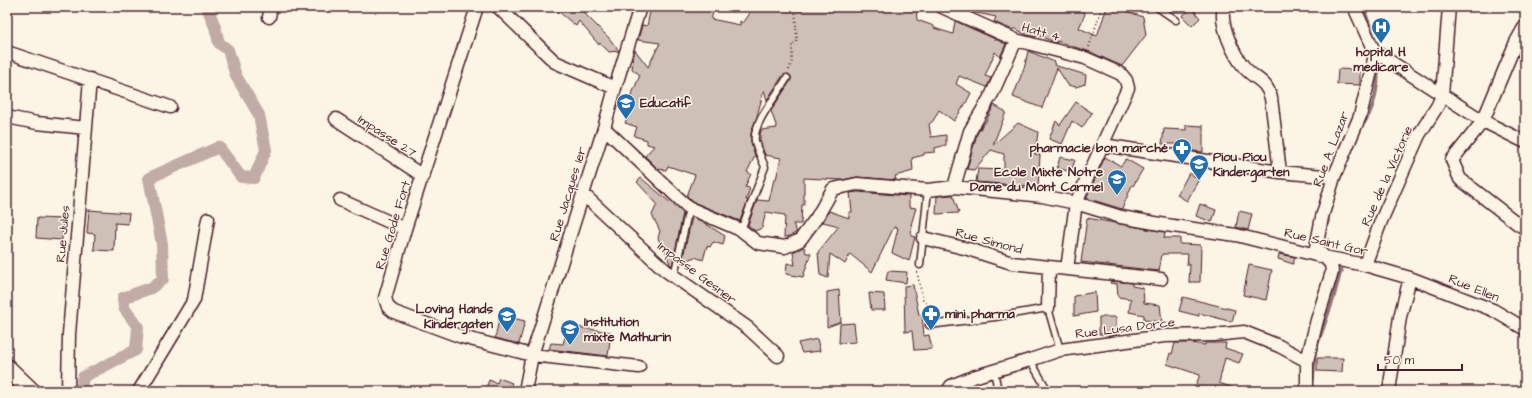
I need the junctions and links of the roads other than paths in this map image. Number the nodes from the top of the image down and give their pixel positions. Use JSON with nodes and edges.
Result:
{"nodes":[{"id":1,"x":477,"y":7,"type":"edge"},
{"id":2,"x":498,"y":7,"type":"edge"},
{"id":3,"x":640,"y":7,"type":"edge"},
{"id":4,"x":942,"y":7,"type":"edge"},
{"id":5,"x":1157,"y":7,"type":"edge"},
{"id":6,"x":1224,"y":7,"type":"edge"},
{"id":7,"x":1354,"y":7,"type":"edge"},
{"id":8,"x":1449,"y":7,"type":"edge"},
{"id":9,"x":1176,"y":20,"type":"dead end"},
{"id":10,"x":1525,"y":26,"type":"edge"},
{"id":11,"x":1016,"y":40,"type":"junction"},
{"id":12,"x":7,"y":52,"type":"edge"},
{"id":13,"x":1374,"y":52,"type":"junction"},
{"id":14,"x":787,"y":78,"type":"road end"},
{"id":15,"x":90,"y":79,"type":"junction"},
{"id":16,"x":615,"y":88,"type":"junction"},
{"id":17,"x":1442,"y":96,"type":"junction"},
{"id":18,"x":170,"y":107,"type":"dead end"},
{"id":19,"x":7,"y":117,"type":"edge"},
{"id":20,"x":336,"y":120,"type":"dead end"},
{"id":21,"x":1483,"y":121,"type":"junction"},
{"id":22,"x":86,"y":128,"type":"junction"},
{"id":23,"x":604,"y":128,"type":"junction"},
{"id":24,"x":1525,"y":142,"type":"edge"},
{"id":25,"x":1103,"y":145,"type":"junction"},
{"id":26,"x":1280,"y":172,"type":"junction"},
{"id":27,"x":423,"y":176,"type":"junction"},
{"id":28,"x":1334,"y":177,"type":"junction"},
{"id":29,"x":954,"y":187,"type":"junction"},
{"id":30,"x":928,"y":190,"type":"junction"},
{"id":31,"x":583,"y":194,"type":"junction"},
{"id":32,"x":340,"y":200,"type":"dead end"},
{"id":33,"x":1076,"y":203,"type":"junction"},
{"id":34,"x":689,"y":208,"type":"junction"},
{"id":35,"x":208,"y":219,"type":"dead end"},
{"id":36,"x":1525,"y":228,"type":"edge"},
{"id":37,"x":405,"y":229,"type":"junction"},
{"id":38,"x":741,"y":230,"type":"junction"},
{"id":39,"x":923,"y":238,"type":"junction"},
{"id":40,"x":1324,"y":257,"type":"junction"},
{"id":41,"x":1365,"y":264,"type":"junction"},
{"id":42,"x":920,"y":265,"type":"road end"},
{"id":43,"x":1049,"y":267,"type":"junction"},
{"id":44,"x":1067,"y":269,"type":"junction"},
{"id":45,"x":674,"y":276,"type":"junction"},
{"id":46,"x":1161,"y":278,"type":"dead end"},
{"id":47,"x":1410,"y":278,"type":"junction"},
{"id":48,"x":1048,"y":308,"type":"junction"},
{"id":49,"x":929,"y":325,"type":"road end"},
{"id":50,"x":1525,"y":329,"type":"edge"},
{"id":51,"x":1060,"y":350,"type":"junction"},
{"id":52,"x":532,"y":355,"type":"junction"},
{"id":53,"x":778,"y":356,"type":"dead end"},
{"id":54,"x":1030,"y":360,"type":"junction"},
{"id":55,"x":1307,"y":361,"type":"junction"},
{"id":56,"x":639,"y":367,"type":"dead end"},
{"id":57,"x":7,"y":368,"type":"edge"},
{"id":58,"x":994,"y":370,"type":"junction"},
{"id":59,"x":31,"y":391,"type":"edge"},
{"id":60,"x":68,"y":391,"type":"edge"},
{"id":61,"x":139,"y":391,"type":"edge"},
{"id":62,"x":525,"y":391,"type":"edge"},
{"id":63,"x":948,"y":391,"type":"edge"},
{"id":64,"x":998,"y":391,"type":"edge"},
{"id":65,"x":1048,"y":391,"type":"edge"},
{"id":66,"x":1306,"y":391,"type":"edge"},
{"id":67,"x":1389,"y":391,"type":"edge"}],
"edges":[{"from":1,"to":27,"type":"street","name":"Rue Gode Fort"},
{"from":2,"to":16,"type":"street"},
{"from":3,"to":16,"type":"street","name":"Rue Jacques 1er"},
{"from":4,"to":11,"type":"street","name":"Hatt 4"},
{"from":5,"to":9,"type":"lane"},
{"from":6,"to":26,"type":"street"},
{"from":7,"to":13,"type":"street"},
{"from":8,"to":17,"type":"street","name":"Rue de la Victorie"},
{"from":10,"to":21,"type":"street"},
{"from":11,"to":25,"type":"street","name":"Hatt 4"},
{"from":11,"to":29,"type":"street"},
{"from":12,"to":15,"type":"street"},
{"from":13,"to":17,"type":"street"},
{"from":13,"to":28,"type":"street","name":"Rue A. Lazar"},
{"from":14,"to":38,"type":"lane"},
{"from":15,"to":18,"type":"street"},
{"from":15,"to":22,"type":"street","name":"Rue Jules"},
{"from":16,"to":23,"type":"street","name":"Rue Jacques 1er"},
{"from":17,"to":21,"type":"street"},
{"from":17,"to":41,"type":"street","name":"Rue de la Victorie"},
{"from":19,"to":22,"type":"street"},
{"from":20,"to":27,"type":"street","name":"Impasse 27"},
{"from":21,"to":24,"type":"street"},
{"from":21,"to":36,"type":"street"},
{"from":22,"to":60,"type":"street","name":"Rue Jules"},
{"from":23,"to":31,"type":"street","name":"Rue Jacques 1er"},
{"from":23,"to":34,"type":"street"},
{"from":25,"to":26,"type":"street"},
{"from":25,"to":33,"type":"street"},
{"from":26,"to":28,"type":"street"},
{"from":27,"to":37,"type":"street","name":"Rue Gode Fort"},
{"from":28,"to":40,"type":"street","name":"Rue A. Lazar"},
{"from":29,"to":30,"type":"street","name":"Rue Saint Gor"},
{"from":29,"to":33,"type":"street","name":"Rue Saint Gor"},
{"from":30,"to":38,"type":"street","name":"Rue Saint Gor"},
{"from":30,"to":39,"type":"lane"},
{"from":31,"to":45,"type":"street","name":"Impasse Gesner"},
{"from":31,"to":52,"type":"street","name":"Rue Jacques 1er"},
{"from":32,"to":37,"type":"street"},
{"from":33,"to":40,"type":"street","name":"Rue Saint Gor"},
{"from":33,"to":44,"type":"street"},
{"from":34,"to":38,"type":"street","name":"Rue Saint Gor"},
{"from":34,"to":45,"type":"lane"},
{"from":35,"to":61,"type":"street"},
{"from":37,"to":52,"type":"street","name":"Rue Gode Fort"},
{"from":39,"to":42,"type":"lane"},
{"from":39,"to":43,"type":"street","name":"Rue Simond"},
{"from":40,"to":41,"type":"street","name":"Rue Saint Gor"},
{"from":40,"to":55,"type":"street","name":"Rue A. Lazar"},
{"from":41,"to":47,"type":"street","name":"Rue Saint Gor"},
{"from":43,"to":44,"type":"street","name":"Rue Simond"},
{"from":43,"to":48,"type":"street"},
{"from":44,"to":46,"type":"street","name":"Rue Simond"},
{"from":45,"to":53,"type":"street","name":"Impasse Gesner"},
{"from":47,"to":50,"type":"street","name":"Rue Ellen"},
{"from":47,"to":67,"type":"street"},
{"from":48,"to":49,"type":"lane"},
{"from":48,"to":51,"type":"lane"},
{"from":51,"to":54,"type":"street","name":"Rue Lusa Dorce"},
{"from":51,"to":55,"type":"street","name":"Rue Lusa Dorce"},
{"from":52,"to":56,"type":"street"},
{"from":52,"to":62,"type":"street","name":"Rue Jacques 1er"},
{"from":54,"to":58,"type":"street","name":"Rue Lusa Dorce"},
{"from":54,"to":65,"type":"lane"},
{"from":55,"to":66,"type":"street","name":"Rue A. Lazar"},
{"from":57,"to":59,"type":"main road"},
{"from":58,"to":63,"type":"street","name":"Rue Lusa Dorce"},
{"from":58,"to":64,"type":"lane"}]}
